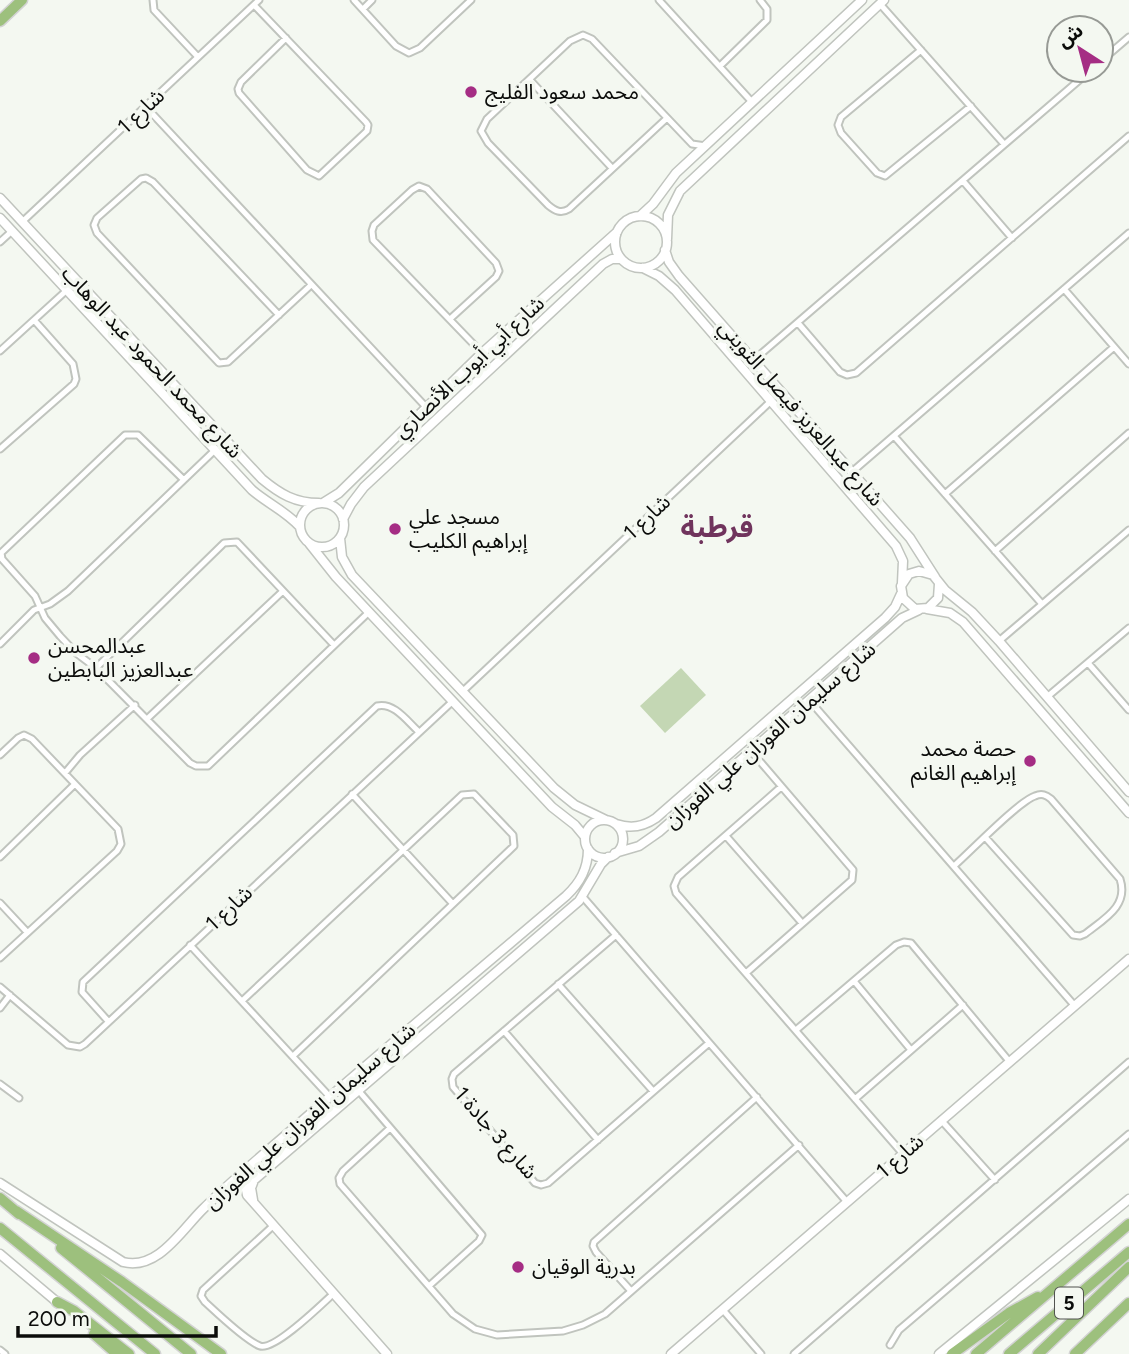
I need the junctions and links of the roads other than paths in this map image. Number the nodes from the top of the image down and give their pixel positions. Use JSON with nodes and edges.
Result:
{"nodes":[{"id":1,"x":22,"y":0,"type":"edge"},
{"id":2,"x":153,"y":0,"type":"edge"},
{"id":3,"x":354,"y":0,"type":"edge"},
{"id":4,"x":372,"y":0,"type":"edge"},
{"id":5,"x":471,"y":0,"type":"edge"},
{"id":6,"x":659,"y":0,"type":"edge"},
{"id":7,"x":760,"y":0,"type":"edge"},
{"id":8,"x":862,"y":0,"type":"edge"},
{"id":9,"x":257,"y":2,"type":"edge"},
{"id":10,"x":882,"y":2,"type":"edge"},
{"id":11,"x":363,"y":9,"type":"junction"},
{"id":12,"x":0,"y":20,"type":"edge"},
{"id":13,"x":824,"y":36,"type":"junction"},
{"id":14,"x":1129,"y":37,"type":"edge"},
{"id":15,"x":286,"y":38,"type":"junction"},
{"id":16,"x":834,"y":46,"type":"junction"},
{"id":17,"x":1115,"y":49,"type":"edge"},
{"id":18,"x":921,"y":50,"type":"junction"},
{"id":19,"x":805,"y":53,"type":"junction"},
{"id":20,"x":198,"y":57,"type":"junction"},
{"id":21,"x":816,"y":62,"type":"junction"},
{"id":22,"x":720,"y":66,"type":"junction"},
{"id":23,"x":530,"y":80,"type":"junction"},
{"id":24,"x":1075,"y":84,"type":"edge"},
{"id":25,"x":752,"y":102,"type":"junction"},
{"id":26,"x":971,"y":106,"type":"junction"},
{"id":27,"x":146,"y":107,"type":"junction"},
{"id":28,"x":666,"y":119,"type":"junction"},
{"id":29,"x":1129,"y":136,"type":"edge"},
{"id":30,"x":692,"y":144,"type":"junction"},
{"id":31,"x":1004,"y":144,"type":"junction"},
{"id":32,"x":707,"y":146,"type":"junction"},
{"id":33,"x":692,"y":159,"type":"junction"},
{"id":34,"x":612,"y":168,"type":"junction"},
{"id":35,"x":963,"y":181,"type":"junction"},
{"id":36,"x":0,"y":198,"type":"edge"},
{"id":37,"x":640,"y":216,"type":"junction"},
{"id":38,"x":0,"y":218,"type":"edge"},
{"id":39,"x":22,"y":222,"type":"junction"},
{"id":40,"x":12,"y":231,"type":"junction"},
{"id":41,"x":617,"y":232,"type":"junction"},
{"id":42,"x":1129,"y":233,"type":"edge"},
{"id":43,"x":1012,"y":238,"type":"junction"},
{"id":44,"x":667,"y":239,"type":"junction"},
{"id":45,"x":0,"y":242,"type":"edge"},
{"id":46,"x":665,"y":250,"type":"junction"},
{"id":47,"x":621,"y":259,"type":"junction"},
{"id":48,"x":643,"y":268,"type":"junction"},
{"id":49,"x":311,"y":285,"type":"junction"},
{"id":50,"x":1064,"y":289,"type":"junction"},
{"id":51,"x":66,"y":290,"type":"junction"},
{"id":52,"x":533,"y":307,"type":"junction"},
{"id":53,"x":279,"y":315,"type":"junction"},
{"id":54,"x":545,"y":317,"type":"junction"},
{"id":55,"x":450,"y":319,"type":"junction"},
{"id":56,"x":34,"y":320,"type":"junction"},
{"id":57,"x":798,"y":323,"type":"junction"},
{"id":58,"x":1114,"y":347,"type":"junction"},
{"id":59,"x":0,"y":351,"type":"edge"},
{"id":60,"x":482,"y":353,"type":"junction"},
{"id":61,"x":755,"y":359,"type":"junction"},
{"id":62,"x":1129,"y":364,"type":"edge"},
{"id":63,"x":771,"y":401,"type":"junction"},
{"id":64,"x":191,"y":404,"type":"junction"},
{"id":65,"x":426,"y":407,"type":"junction"},
{"id":66,"x":182,"y":413,"type":"junction"},
{"id":67,"x":204,"y":417,"type":"junction"},
{"id":68,"x":194,"y":426,"type":"junction"},
{"id":69,"x":1129,"y":433,"type":"edge"},
{"id":70,"x":894,"y":436,"type":"junction"},
{"id":71,"x":0,"y":449,"type":"edge"},
{"id":72,"x":215,"y":450,"type":"junction"},
{"id":73,"x":853,"y":471,"type":"junction"},
{"id":74,"x":183,"y":480,"type":"junction"},
{"id":75,"x":945,"y":494,"type":"junction"},
{"id":76,"x":321,"y":503,"type":"junction"},
{"id":77,"x":343,"y":519,"type":"junction"},
{"id":78,"x":300,"y":527,"type":"junction"},
{"id":79,"x":1129,"y":530,"type":"edge"},
{"id":80,"x":340,"y":538,"type":"junction"},
{"id":81,"x":309,"y":542,"type":"junction"},
{"id":82,"x":995,"y":551,"type":"junction"},
{"id":83,"x":937,"y":580,"type":"junction"},
{"id":84,"x":902,"y":583,"type":"junction"},
{"id":85,"x":283,"y":591,"type":"junction"},
{"id":86,"x":901,"y":594,"type":"junction"},
{"id":87,"x":1042,"y":604,"type":"junction"},
{"id":88,"x":40,"y":606,"type":"junction"},
{"id":89,"x":922,"y":609,"type":"junction"},
{"id":90,"x":369,"y":612,"type":"junction"},
{"id":91,"x":1129,"y":628,"type":"edge"},
{"id":92,"x":860,"y":640,"type":"junction"},
{"id":93,"x":999,"y":641,"type":"junction"},
{"id":94,"x":0,"y":644,"type":"edge"},
{"id":95,"x":334,"y":645,"type":"junction"},
{"id":96,"x":868,"y":650,"type":"junction"},
{"id":97,"x":1088,"y":663,"type":"junction"},
{"id":98,"x":96,"y":668,"type":"junction"},
{"id":99,"x":462,"y":692,"type":"junction"},
{"id":100,"x":1047,"y":697,"type":"junction"},
{"id":101,"x":453,"y":701,"type":"junction"},
{"id":102,"x":810,"y":701,"type":"junction"},
{"id":103,"x":135,"y":705,"type":"junction"},
{"id":104,"x":1129,"y":710,"type":"edge"},
{"id":105,"x":148,"y":718,"type":"junction"},
{"id":106,"x":419,"y":732,"type":"junction"},
{"id":107,"x":752,"y":752,"type":"junction"},
{"id":108,"x":1096,"y":753,"type":"junction"},
{"id":109,"x":0,"y":755,"type":"edge"},
{"id":110,"x":1085,"y":762,"type":"junction"},
{"id":111,"x":1109,"y":769,"type":"junction"},
{"id":112,"x":65,"y":773,"type":"junction"},
{"id":113,"x":1099,"y":778,"type":"junction"},
{"id":114,"x":75,"y":784,"type":"junction"},
{"id":115,"x":781,"y":786,"type":"junction"},
{"id":116,"x":1129,"y":792,"type":"edge"},
{"id":117,"x":352,"y":794,"type":"junction"},
{"id":118,"x":1129,"y":813,"type":"edge"},
{"id":119,"x":606,"y":820,"type":"junction"},
{"id":120,"x":616,"y":824,"type":"junction"},
{"id":121,"x":726,"y":836,"type":"junction"},
{"id":122,"x":585,"y":837,"type":"junction"},
{"id":123,"x":985,"y":837,"type":"junction"},
{"id":124,"x":588,"y":849,"type":"junction"},
{"id":125,"x":404,"y":850,"type":"junction"},
{"id":126,"x":612,"y":855,"type":"junction"},
{"id":127,"x":0,"y":857,"type":"edge"},
{"id":128,"x":954,"y":866,"type":"junction"},
{"id":129,"x":583,"y":897,"type":"junction"},
{"id":130,"x":0,"y":903,"type":"edge"},
{"id":131,"x":453,"y":904,"type":"junction"},
{"id":132,"x":802,"y":923,"type":"junction"},
{"id":133,"x":27,"y":932,"type":"junction"},
{"id":134,"x":616,"y":935,"type":"junction"},
{"id":135,"x":190,"y":945,"type":"junction"},
{"id":136,"x":0,"y":958,"type":"edge"},
{"id":137,"x":1129,"y":959,"type":"edge"},
{"id":138,"x":746,"y":973,"type":"junction"},
{"id":139,"x":853,"y":981,"type":"junction"},
{"id":140,"x":558,"y":984,"type":"junction"},
{"id":141,"x":0,"y":987,"type":"edge"},
{"id":142,"x":10,"y":995,"type":"junction"},
{"id":143,"x":242,"y":1001,"type":"junction"},
{"id":144,"x":963,"y":1005,"type":"junction"},
{"id":145,"x":1074,"y":1005,"type":"junction"},
{"id":146,"x":0,"y":1008,"type":"edge"},
{"id":147,"x":108,"y":1021,"type":"junction"},
{"id":148,"x":796,"y":1030,"type":"junction"},
{"id":149,"x":504,"y":1031,"type":"junction"},
{"id":150,"x":398,"y":1039,"type":"junction"},
{"id":151,"x":709,"y":1043,"type":"junction"},
{"id":152,"x":409,"y":1048,"type":"junction"},
{"id":153,"x":384,"y":1050,"type":"junction"},
{"id":154,"x":911,"y":1050,"type":"junction"},
{"id":155,"x":293,"y":1056,"type":"junction"},
{"id":156,"x":393,"y":1061,"type":"junction"},
{"id":157,"x":1009,"y":1061,"type":"junction"},
{"id":158,"x":1129,"y":1062,"type":"edge"},
{"id":159,"x":0,"y":1084,"type":"edge"},
{"id":160,"x":358,"y":1090,"type":"junction"},
{"id":161,"x":653,"y":1091,"type":"junction"},
{"id":162,"x":330,"y":1097,"type":"junction"},
{"id":163,"x":757,"y":1097,"type":"junction"},
{"id":164,"x":19,"y":1098,"type":"dead end"},
{"id":165,"x":855,"y":1098,"type":"junction"},
{"id":166,"x":942,"y":1120,"type":"junction"},
{"id":167,"x":390,"y":1128,"type":"junction"},
{"id":168,"x":1129,"y":1133,"type":"edge"},
{"id":169,"x":598,"y":1140,"type":"junction"},
{"id":170,"x":799,"y":1145,"type":"junction"},
{"id":171,"x":903,"y":1154,"type":"junction"},
{"id":172,"x":254,"y":1164,"type":"junction"},
{"id":173,"x":265,"y":1171,"type":"junction"},
{"id":174,"x":995,"y":1180,"type":"junction"},
{"id":175,"x":0,"y":1183,"type":"edge"},
{"id":176,"x":0,"y":1198,"type":"edge"},
{"id":177,"x":1129,"y":1199,"type":"edge"},
{"id":178,"x":253,"y":1200,"type":"junction"},
{"id":179,"x":847,"y":1202,"type":"junction"},
{"id":180,"x":16,"y":1211,"type":"junction"},
{"id":181,"x":1129,"y":1224,"type":"edge"},
{"id":182,"x":274,"y":1225,"type":"junction"},
{"id":183,"x":0,"y":1228,"type":"edge"},
{"id":184,"x":1129,"y":1252,"type":"edge"},
{"id":185,"x":0,"y":1254,"type":"edge"},
{"id":186,"x":1129,"y":1267,"type":"edge"},
{"id":187,"x":429,"y":1286,"type":"junction"},
{"id":188,"x":631,"y":1291,"type":"junction"},
{"id":189,"x":1051,"y":1291,"type":"junction"},
{"id":190,"x":333,"y":1294,"type":"junction"},
{"id":191,"x":57,"y":1301,"type":"junction"},
{"id":192,"x":1129,"y":1303,"type":"edge"},
{"id":193,"x":723,"y":1310,"type":"junction"},
{"id":194,"x":890,"y":1345,"type":"dead end"},
{"id":195,"x":0,"y":1350,"type":"edge"},
{"id":196,"x":5,"y":1354,"type":"edge"},
{"id":197,"x":117,"y":1354,"type":"edge"},
{"id":198,"x":129,"y":1354,"type":"edge"},
{"id":199,"x":153,"y":1354,"type":"edge"},
{"id":200,"x":191,"y":1354,"type":"edge"},
{"id":201,"x":221,"y":1354,"type":"edge"},
{"id":202,"x":387,"y":1354,"type":"edge"},
{"id":203,"x":671,"y":1354,"type":"edge"},
{"id":204,"x":761,"y":1354,"type":"edge"},
{"id":205,"x":794,"y":1354,"type":"edge"},
{"id":206,"x":939,"y":1354,"type":"edge"},
{"id":207,"x":953,"y":1354,"type":"edge"},
{"id":208,"x":976,"y":1354,"type":"edge"},
{"id":209,"x":1009,"y":1354,"type":"edge"},
{"id":210,"x":1038,"y":1354,"type":"edge"},
{"id":211,"x":1075,"y":1354,"type":"edge"}],
"edges":[{"from":1,"to":12,"type":"highway"},
{"from":2,"to":20,"type":"street"},
{"from":3,"to":11,"type":"street"},
{"from":4,"to":11,"type":"street"},
{"from":5,"to":11,"type":"street"},
{"from":6,"to":22,"type":"street"},
{"from":7,"to":22,"type":"street"},
{"from":8,"to":13,"type":"street"},
{"from":9,"to":15,"type":"street"},
{"from":9,"to":20,"type":"street","name":"شارع 1"},
{"from":10,"to":16,"type":"street"},
{"from":10,"to":18,"type":"street"},
{"from":13,"to":16,"type":"street"},
{"from":13,"to":19,"type":"street"},
{"from":14,"to":17,"type":"street"},
{"from":15,"to":15,"type":"street"},
{"from":16,"to":21,"type":"street"},
{"from":18,"to":26,"type":"street"},
{"from":18,"to":26,"type":"street"},
{"from":19,"to":21,"type":"street"},
{"from":19,"to":25,"type":"street"},
{"from":20,"to":27,"type":"street","name":"شارع 1"},
{"from":21,"to":44,"type":"street"},
{"from":22,"to":25,"type":"street"},
{"from":23,"to":28,"type":"street"},
{"from":23,"to":34,"type":"street"},
{"from":23,"to":34,"type":"street"},
{"from":24,"to":31,"type":"street"},
{"from":25,"to":32,"type":"street"},
{"from":26,"to":31,"type":"street"},
{"from":27,"to":39,"type":"street","name":"شارع 1"},
{"from":27,"to":49,"type":"street"},
{"from":28,"to":30,"type":"street"},
{"from":28,"to":34,"type":"street"},
{"from":29,"to":43,"type":"street"},
{"from":30,"to":32,"type":"street"},
{"from":30,"to":33,"type":"street"},
{"from":31,"to":35,"type":"street"},
{"from":32,"to":33,"type":"street"},
{"from":33,"to":37,"type":"street"},
{"from":35,"to":43,"type":"street"},
{"from":35,"to":57,"type":"street"},
{"from":36,"to":39,"type":"street","name":"شارع محمد الحمود عبد الوهاب"},
{"from":37,"to":41,"type":"street"},
{"from":37,"to":44,"type":"street"},
{"from":38,"to":40,"type":"street","name":"شارع محمد الحمود عبد الوهاب"},
{"from":39,"to":64,"type":"street","name":"شارع محمد الحمود عبد الوهاب"},
{"from":40,"to":45,"type":"street"},
{"from":40,"to":51,"type":"street","name":"شارع محمد الحمود عبد الوهاب"},
{"from":41,"to":47,"type":"street"},
{"from":41,"to":52,"type":"street","name":"شارع أبي أيوب الأنصاري"},
{"from":42,"to":50,"type":"street"},
{"from":43,"to":57,"type":"street"},
{"from":44,"to":46,"type":"street"},
{"from":46,"to":48,"type":"street"},
{"from":46,"to":61,"type":"street","name":"شارع عبدالعزيز فيصل الثويني"},
{"from":47,"to":48,"type":"street"},
{"from":47,"to":54,"type":"street","name":"شارع أبي أيوب الأنصاري"},
{"from":48,"to":63,"type":"street","name":"شارع عبدالعزيز فيصل الثويني"},
{"from":49,"to":53,"type":"street"},
{"from":49,"to":65,"type":"street"},
{"from":50,"to":58,"type":"street"},
{"from":50,"to":70,"type":"street"},
{"from":51,"to":56,"type":"street"},
{"from":51,"to":66,"type":"street","name":"شارع محمد الحمود عبد الوهاب"},
{"from":52,"to":54,"type":"street"},
{"from":52,"to":60,"type":"street","name":"شارع أبي أيوب الأنصاري"},
{"from":53,"to":53,"type":"street"},
{"from":54,"to":77,"type":"street","name":"شارع أبي أيوب الأنصاري"},
{"from":55,"to":55,"type":"street"},
{"from":55,"to":60,"type":"street"},
{"from":56,"to":59,"type":"street"},
{"from":56,"to":71,"type":"street"},
{"from":57,"to":61,"type":"street"},
{"from":58,"to":62,"type":"street"},
{"from":58,"to":75,"type":"street"},
{"from":60,"to":65,"type":"street","name":"شارع أبي أيوب الأنصاري"},
{"from":61,"to":73,"type":"street","name":"شارع عبدالعزيز فيصل الثويني"},
{"from":63,"to":84,"type":"street","name":"شارع عبدالعزيز فيصل الثويني"},
{"from":63,"to":99,"type":"street","name":"شارع 1"},
{"from":64,"to":66,"type":"street"},
{"from":64,"to":67,"type":"street","name":"شارع محمد الحمود عبد الوهاب"},
{"from":65,"to":76,"type":"street","name":"شارع أبي أيوب الأنصاري"},
{"from":66,"to":68,"type":"street","name":"شارع محمد الحمود عبد الوهاب"},
{"from":67,"to":68,"type":"street"},
{"from":67,"to":76,"type":"street","name":"شارع محمد الحمود عبد الوهاب"},
{"from":68,"to":72,"type":"street","name":"شارع محمد الحمود عبد الوهاب"},
{"from":69,"to":82,"type":"street"},
{"from":70,"to":73,"type":"street"},
{"from":70,"to":75,"type":"street"},
{"from":72,"to":74,"type":"street"},
{"from":72,"to":78,"type":"street","name":"شارع محمد الحمود عبد الوهاب"},
{"from":73,"to":83,"type":"street","name":"شارع عبدالعزيز فيصل الثويني"},
{"from":74,"to":88,"type":"street"},
{"from":74,"to":88,"type":"street"},
{"from":75,"to":82,"type":"street"},
{"from":76,"to":77,"type":"street"},
{"from":76,"to":78,"type":"street"},
{"from":77,"to":80,"type":"street"},
{"from":78,"to":81,"type":"street"},
{"from":79,"to":87,"type":"street"},
{"from":80,"to":81,"type":"street"},
{"from":80,"to":99,"type":"street"},
{"from":81,"to":90,"type":"street"},
{"from":82,"to":87,"type":"street"},
{"from":83,"to":84,"type":"street"},
{"from":83,"to":89,"type":"street"},
{"from":83,"to":93,"type":"street","name":"شارع عبدالعزيز فيصل الثويني"},
{"from":84,"to":86,"type":"street"},
{"from":85,"to":95,"type":"street"},
{"from":85,"to":98,"type":"street"},
{"from":85,"to":105,"type":"street"},
{"from":86,"to":89,"type":"street"},
{"from":86,"to":92,"type":"street","name":"شارع سليمان الفوزان علي الفوزان"},
{"from":87,"to":93,"type":"street"},
{"from":88,"to":94,"type":"street"},
{"from":88,"to":98,"type":"street"},
{"from":89,"to":96,"type":"street","name":"شارع سليمان الفوزان علي الفوزان"},
{"from":89,"to":110,"type":"street"},
{"from":90,"to":95,"type":"street"},
{"from":90,"to":101,"type":"street"},
{"from":91,"to":97,"type":"street"},
{"from":92,"to":96,"type":"street"},
{"from":92,"to":120,"type":"street","name":"شارع سليمان الفوزان علي الفوزان"},
{"from":93,"to":100,"type":"street","name":"شارع عبدالعزيز فيصل الثويني"},
{"from":95,"to":105,"type":"street"},
{"from":96,"to":102,"type":"street","name":"شارع سليمان الفوزان علي الفوزان"},
{"from":97,"to":100,"type":"street"},
{"from":97,"to":104,"type":"street"},
{"from":98,"to":103,"type":"street"},
{"from":99,"to":119,"type":"street"},
{"from":100,"to":108,"type":"street","name":"شارع عبدالعزيز فيصل الثويني"},
{"from":101,"to":106,"type":"street","name":"شارع 1"},
{"from":101,"to":122,"type":"street"},
{"from":102,"to":107,"type":"street","name":"شارع سليمان الفوزان علي الفوزان"},
{"from":102,"to":128,"type":"street"},
{"from":103,"to":105,"type":"street"},
{"from":103,"to":112,"type":"street"},
{"from":106,"to":117,"type":"street","name":"شارع 1"},
{"from":106,"to":147,"type":"street"},
{"from":107,"to":115,"type":"street"},
{"from":107,"to":126,"type":"street","name":"شارع سليمان الفوزان علي الفوزان"},
{"from":108,"to":110,"type":"street"},
{"from":108,"to":111,"type":"street","name":"شارع عبدالعزيز فيصل الثويني"},
{"from":109,"to":112,"type":"street"},
{"from":110,"to":113,"type":"street"},
{"from":111,"to":113,"type":"street"},
{"from":111,"to":116,"type":"street","name":"شارع عبدالعزيز فيصل الثويني"},
{"from":112,"to":114,"type":"street"},
{"from":113,"to":118,"type":"street"},
{"from":114,"to":127,"type":"street"},
{"from":114,"to":133,"type":"street"},
{"from":115,"to":121,"type":"street"},
{"from":115,"to":132,"type":"street"},
{"from":117,"to":125,"type":"street"},
{"from":117,"to":135,"type":"street","name":"شارع 1"},
{"from":119,"to":120,"type":"street"},
{"from":119,"to":122,"type":"street"},
{"from":120,"to":126,"type":"street"},
{"from":121,"to":132,"type":"street"},
{"from":121,"to":138,"type":"street"},
{"from":122,"to":124,"type":"street"},
{"from":123,"to":123,"type":"street"},
{"from":123,"to":128,"type":"street"},
{"from":124,"to":126,"type":"street"},
{"from":124,"to":150,"type":"street","name":"شارع سليمان الفوزان علي الفوزان"},
{"from":125,"to":131,"type":"street"},
{"from":125,"to":131,"type":"street"},
{"from":125,"to":143,"type":"street"},
{"from":126,"to":129,"type":"street","name":"شارع سليمان الفوزان علي الفوزان"},
{"from":128,"to":145,"type":"street"},
{"from":129,"to":134,"type":"street"},
{"from":129,"to":152,"type":"street","name":"شارع سليمان الفوزان علي الفوزان"},
{"from":130,"to":133,"type":"street"},
{"from":131,"to":155,"type":"street"},
{"from":132,"to":138,"type":"street"},
{"from":133,"to":136,"type":"street"},
{"from":134,"to":140,"type":"street","name":"شارع 3 جادة 1"},
{"from":134,"to":151,"type":"street"},
{"from":135,"to":143,"type":"street"},
{"from":135,"to":147,"type":"street","name":"شارع 1"},
{"from":137,"to":145,"type":"street","name":"شارع 1"},
{"from":138,"to":148,"type":"street"},
{"from":139,"to":144,"type":"street"},
{"from":139,"to":148,"type":"street"},
{"from":139,"to":154,"type":"street"},
{"from":140,"to":149,"type":"street","name":"شارع 3 جادة 1"},
{"from":140,"to":161,"type":"street"},
{"from":141,"to":142,"type":"street","name":"شارع 1"},
{"from":142,"to":146,"type":"street"},
{"from":142,"to":147,"type":"street","name":"شارع 1"},
{"from":143,"to":155,"type":"street"},
{"from":144,"to":154,"type":"street"},
{"from":144,"to":157,"type":"street"},
{"from":145,"to":157,"type":"street","name":"شارع 1"},
{"from":148,"to":165,"type":"street"},
{"from":149,"to":169,"type":"street"},
{"from":149,"to":169,"type":"street","name":"شارع 3 جادة 1"},
{"from":150,"to":152,"type":"street"},
{"from":150,"to":153,"type":"street","name":"شارع سليمان الفوزان علي الفوزان"},
{"from":151,"to":161,"type":"street","name":"شارع 3 جادة 1"},
{"from":151,"to":163,"type":"street"},
{"from":152,"to":156,"type":"street","name":"شارع سليمان الفوزان علي الفوزان"},
{"from":153,"to":156,"type":"street"},
{"from":153,"to":162,"type":"street","name":"شارع سليمان الفوزان علي الفوزان"},
{"from":154,"to":165,"type":"street"},
{"from":155,"to":162,"type":"street"},
{"from":156,"to":160,"type":"street","name":"شارع سليمان الفوزان علي الفوزان"},
{"from":157,"to":166,"type":"street","name":"شارع 1"},
{"from":158,"to":174,"type":"street"},
{"from":159,"to":164,"type":"street"},
{"from":160,"to":167,"type":"street"},
{"from":160,"to":173,"type":"street","name":"شارع سليمان الفوزان علي الفوزان"},
{"from":161,"to":169,"type":"street","name":"شارع 3 جادة 1"},
{"from":162,"to":172,"type":"street","name":"شارع سليمان الفوزان علي الفوزان"},
{"from":163,"to":170,"type":"street"},
{"from":163,"to":188,"type":"street"},
{"from":165,"to":171,"type":"street"},
{"from":166,"to":171,"type":"street","name":"شارع 1"},
{"from":166,"to":174,"type":"street"},
{"from":167,"to":187,"type":"street"},
{"from":167,"to":187,"type":"street"},
{"from":168,"to":194,"type":"street"},
{"from":170,"to":179,"type":"street"},
{"from":170,"to":188,"type":"street"},
{"from":171,"to":179,"type":"street","name":"شارع 1"},
{"from":172,"to":173,"type":"street"},
{"from":172,"to":175,"type":"street","name":"شارع سليمان الفوزان علي الفوزان"},
{"from":172,"to":178,"type":"street"},
{"from":173,"to":178,"type":"street"},
{"from":174,"to":205,"type":"street"},
{"from":176,"to":180,"type":"highway"},
{"from":177,"to":206,"type":"street"},
{"from":178,"to":182,"type":"street"},
{"from":179,"to":193,"type":"street","name":"شارع 1"},
{"from":180,"to":200,"type":"highway"},
{"from":180,"to":201,"type":"highway"},
{"from":181,"to":189,"type":"highway","number":"5"},
{"from":182,"to":190,"type":"street"},
{"from":182,"to":190,"type":"street"},
{"from":183,"to":199,"type":"highway"},
{"from":184,"to":209,"type":"highway","number":"5"},
{"from":185,"to":191,"type":"street"},
{"from":186,"to":210,"type":"highway"},
{"from":187,"to":188,"type":"street"},
{"from":189,"to":207,"type":"highway"},
{"from":189,"to":208,"type":"highway","number":"5"},
{"from":190,"to":202,"type":"street"},
{"from":191,"to":197,"type":"highway"},
{"from":191,"to":198,"type":"highway"},
{"from":192,"to":211,"type":"highway"},
{"from":193,"to":203,"type":"street","name":"شارع 1"},
{"from":193,"to":204,"type":"street"},
{"from":195,"to":196,"type":"street"}]}
